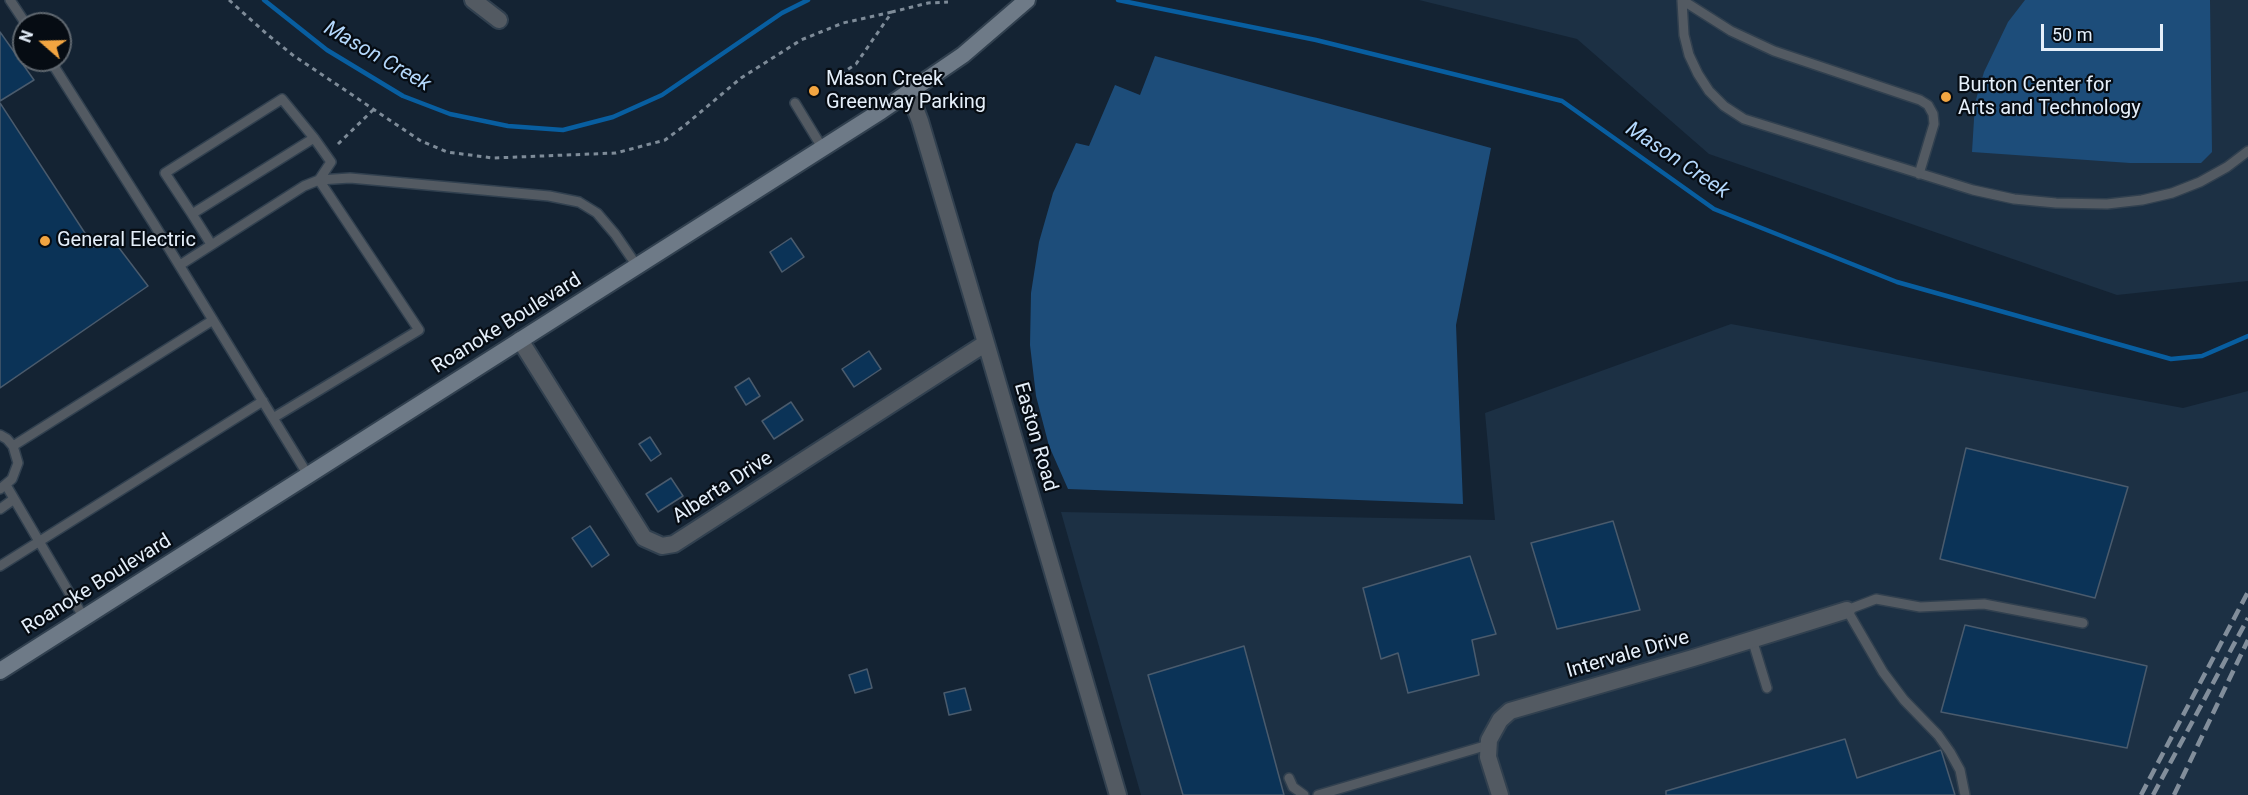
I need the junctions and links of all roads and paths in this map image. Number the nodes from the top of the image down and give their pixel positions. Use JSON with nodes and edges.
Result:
{"nodes":[{"id":1,"x":229,"y":0,"type":"edge"},
{"id":2,"x":473,"y":0,"type":"edge"},
{"id":3,"x":1027,"y":0,"type":"edge"},
{"id":4,"x":1682,"y":1,"type":"edge"},
{"id":5,"x":948,"y":2,"type":"dead end"},
{"id":6,"x":892,"y":12,"type":"junction"},
{"id":7,"x":499,"y":20,"type":"dead end"},
{"id":8,"x":58,"y":72,"type":"edge"},
{"id":9,"x":833,"y":79,"type":"dead end"},
{"id":10,"x":909,"y":92,"type":"junction"},
{"id":11,"x":795,"y":103,"type":"dead end"},
{"id":12,"x":373,"y":110,"type":"junction"},
{"id":13,"x":314,"y":138,"type":"junction"},
{"id":14,"x":338,"y":144,"type":"dead end"},
{"id":15,"x":823,"y":149,"type":"junction"},
{"id":16,"x":2248,"y":151,"type":"edge"},
{"id":17,"x":1919,"y":174,"type":"junction"},
{"id":18,"x":319,"y":180,"type":"junction"},
{"id":19,"x":192,"y":214,"type":"junction"},
{"id":20,"x":211,"y":244,"type":"junction"},
{"id":21,"x":180,"y":265,"type":"junction"},
{"id":22,"x":637,"y":266,"type":"junction"},
{"id":23,"x":213,"y":320,"type":"junction"},
{"id":24,"x":520,"y":340,"type":"junction"},
{"id":25,"x":986,"y":343,"type":"junction"},
{"id":26,"x":263,"y":402,"type":"junction"},
{"id":27,"x":273,"y":418,"type":"junction"},
{"id":28,"x":0,"y":435,"type":"edge"},
{"id":29,"x":13,"y":446,"type":"junction"},
{"id":30,"x":308,"y":475,"type":"junction"},
{"id":31,"x":3,"y":487,"type":"edge"},
{"id":32,"x":14,"y":499,"type":"junction"},
{"id":33,"x":0,"y":509,"type":"edge"},
{"id":34,"x":40,"y":542,"type":"junction"},
{"id":35,"x":0,"y":566,"type":"edge"},
{"id":36,"x":1847,"y":610,"type":"junction"},
{"id":37,"x":84,"y":618,"type":"junction"},
{"id":38,"x":2083,"y":623,"type":"dead end"},
{"id":39,"x":1752,"y":639,"type":"junction"},
{"id":40,"x":0,"y":671,"type":"edge"},
{"id":41,"x":1767,"y":688,"type":"dead end"},
{"id":42,"x":1488,"y":745,"type":"junction"},
{"id":43,"x":1289,"y":778,"type":"dead end"},
{"id":44,"x":1118,"y":795,"type":"edge"},
{"id":45,"x":1304,"y":795,"type":"edge"},
{"id":46,"x":1318,"y":795,"type":"edge"},
{"id":47,"x":1500,"y":795,"type":"edge"},
{"id":48,"x":1965,"y":795,"type":"edge"}],
"edges":[{"from":1,"to":12,"type":"path"},
{"from":2,"to":7,"type":"street"},
{"from":3,"to":10,"type":"main road","name":"Roanoke Boulevard"},
{"from":4,"to":17,"type":"lane"},
{"from":4,"to":17,"type":"lane"},
{"from":5,"to":6,"type":"path"},
{"from":6,"to":9,"type":"path"},
{"from":6,"to":12,"type":"path"},
{"from":8,"to":21,"type":"lane"},
{"from":10,"to":15,"type":"main road","name":"Roanoke Boulevard"},
{"from":10,"to":25,"type":"street","name":"Easton Road"},
{"from":11,"to":15,"type":"lane"},
{"from":12,"to":14,"type":"path"},
{"from":13,"to":18,"type":"lane"},
{"from":13,"to":19,"type":"lane"},
{"from":13,"to":19,"type":"lane"},
{"from":15,"to":22,"type":"main road","name":"Roanoke Boulevard"},
{"from":16,"to":17,"type":"lane"},
{"from":18,"to":20,"type":"lane"},
{"from":18,"to":22,"type":"lane"},
{"from":18,"to":27,"type":"lane"},
{"from":19,"to":20,"type":"lane"},
{"from":20,"to":21,"type":"lane"},
{"from":21,"to":23,"type":"lane"},
{"from":22,"to":24,"type":"main road","name":"Roanoke Boulevard"},
{"from":23,"to":26,"type":"lane"},
{"from":23,"to":29,"type":"lane"},
{"from":24,"to":25,"type":"street","name":"Alberta Drive"},
{"from":24,"to":30,"type":"main road","name":"Roanoke Boulevard"},
{"from":25,"to":44,"type":"street","name":"Easton Road"},
{"from":26,"to":27,"type":"lane"},
{"from":26,"to":34,"type":"lane"},
{"from":27,"to":30,"type":"lane"},
{"from":28,"to":29,"type":"lane"},
{"from":29,"to":31,"type":"lane"},
{"from":30,"to":37,"type":"main road","name":"Roanoke Boulevard"},
{"from":31,"to":32,"type":"lane"},
{"from":32,"to":33,"type":"lane"},
{"from":32,"to":34,"type":"lane"},
{"from":34,"to":35,"type":"lane"},
{"from":34,"to":37,"type":"lane"},
{"from":36,"to":38,"type":"lane"},
{"from":36,"to":39,"type":"street","name":"Intervale Drive"},
{"from":36,"to":48,"type":"lane"},
{"from":37,"to":40,"type":"main road","name":"Roanoke Boulevard"},
{"from":39,"to":41,"type":"lane"},
{"from":39,"to":42,"type":"street","name":"Intervale Drive"},
{"from":42,"to":46,"type":"lane"},
{"from":42,"to":47,"type":"street"},
{"from":43,"to":45,"type":"lane"}]}
